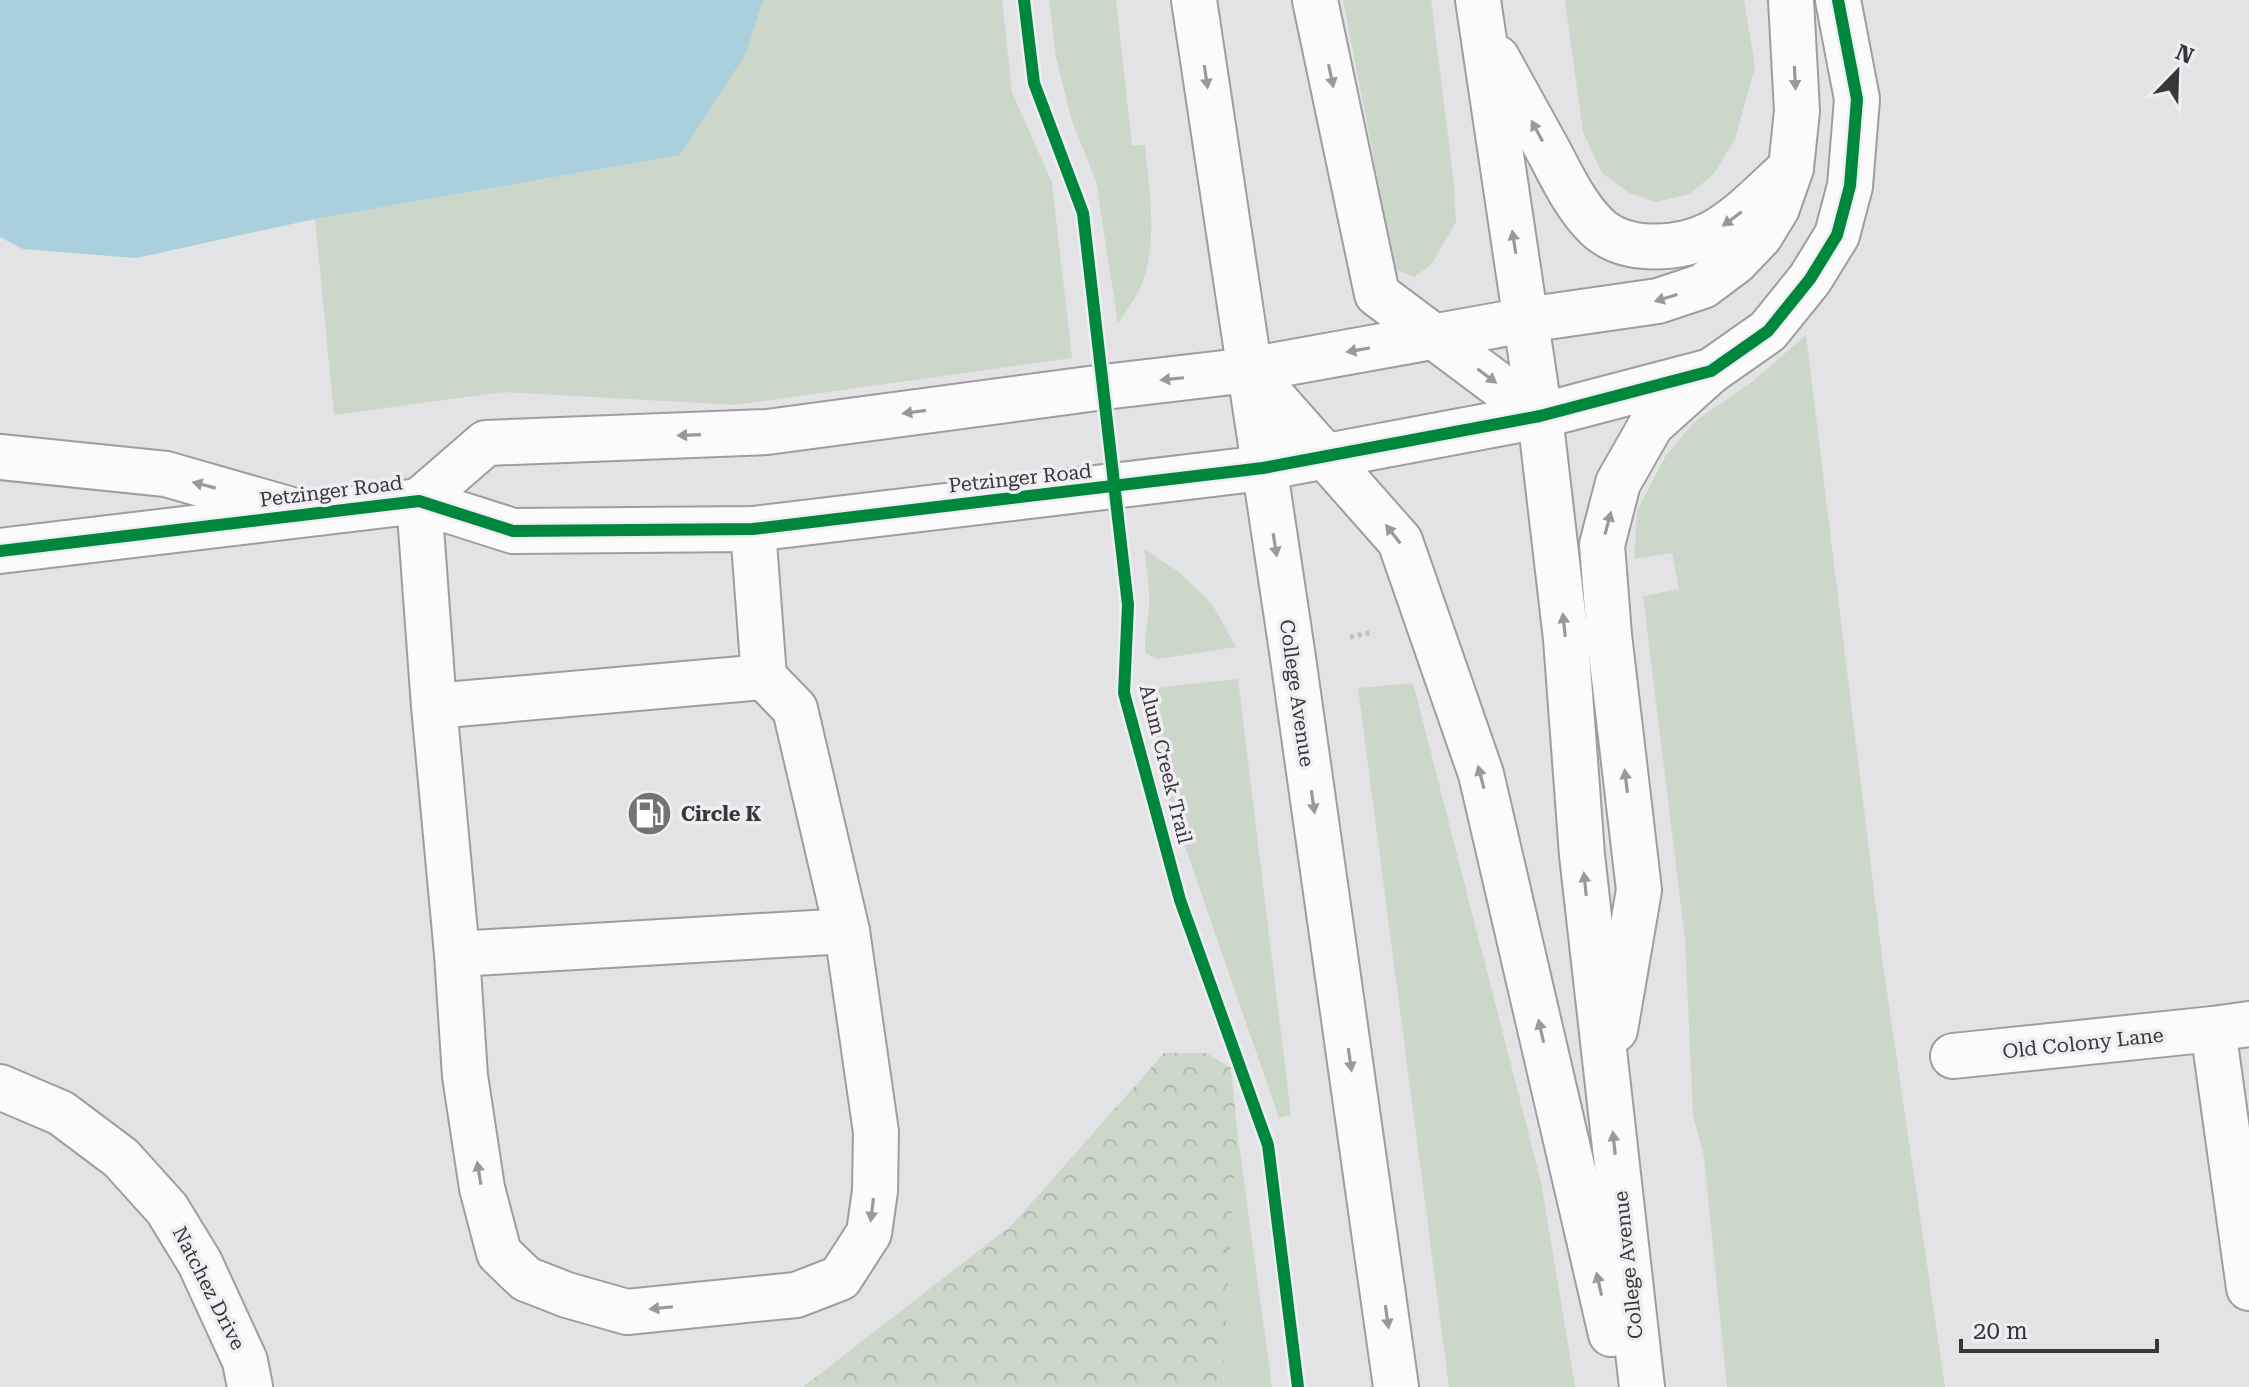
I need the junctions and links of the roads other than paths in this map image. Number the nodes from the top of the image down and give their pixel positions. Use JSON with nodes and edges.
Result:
{"nodes":[{"id":1,"x":1194,"y":0,"type":"edge"},
{"id":2,"x":1315,"y":0,"type":"edge"},
{"id":3,"x":1791,"y":0,"type":"edge"},
{"id":4,"x":1838,"y":0,"type":"edge"},
{"id":5,"x":1479,"y":14,"type":"edge"},
{"id":6,"x":1791,"y":168,"type":"junction"},
{"id":7,"x":1526,"y":320,"type":"junction"},
{"id":8,"x":1434,"y":336,"type":"junction"},
{"id":9,"x":1249,"y":370,"type":"junction"},
{"id":10,"x":1711,"y":371,"type":"junction"},
{"id":11,"x":1540,"y":416,"type":"junction"},
{"id":12,"x":1325,"y":456,"type":"junction"},
{"id":13,"x":0,"y":457,"type":"edge"},
{"id":14,"x":1263,"y":468,"type":"junction"},
{"id":15,"x":419,"y":501,"type":"junction"},
{"id":16,"x":306,"y":514,"type":"junction"},
{"id":17,"x":753,"y":529,"type":"junction"},
{"id":18,"x":0,"y":551,"type":"edge"},
{"id":19,"x":764,"y":677,"type":"junction"},
{"id":20,"x":434,"y":706,"type":"junction"},
{"id":21,"x":847,"y":931,"type":"junction"},
{"id":22,"x":457,"y":954,"type":"junction"},
{"id":23,"x":2231,"y":1026,"type":"edge"},
{"id":24,"x":1953,"y":1056,"type":"dead end"},
{"id":25,"x":1607,"y":1080,"type":"junction"},
{"id":26,"x":0,"y":1087,"type":"edge"},
{"id":27,"x":2249,"y":1288,"type":"edge"},
{"id":28,"x":250,"y":1387,"type":"edge"},
{"id":29,"x":1396,"y":1387,"type":"edge"},
{"id":30,"x":1623,"y":1387,"type":"edge"},
{"id":31,"x":1642,"y":1387,"type":"edge"}],
"edges":[{"from":1,"to":9,"type":"main road","name":"College Avenue","one_way":true},
{"from":2,"to":8,"type":"main road","one_way":true},
{"from":3,"to":6,"type":"main road","name":"Petzinger Road","one_way":true},
{"from":4,"to":10,"type":"main road","name":"Petzinger Road"},
{"from":6,"to":5,"type":"main road","one_way":true},
{"from":7,"to":5,"type":"main road","name":"College Avenue","one_way":true},
{"from":6,"to":7,"type":"main road","name":"Petzinger Road","one_way":true},
{"from":7,"to":8,"type":"main road","name":"Petzinger Road"},
{"from":7,"to":11,"type":"main road","name":"College Avenue"},
{"from":8,"to":9,"type":"main road","name":"Petzinger Road","one_way":true},
{"from":8,"to":11,"type":"main road","one_way":true},
{"from":9,"to":12,"type":"main road"},
{"from":9,"to":14,"type":"main road","name":"College Avenue"},
{"from":9,"to":15,"type":"main road","name":"Petzinger Road","one_way":true},
{"from":10,"to":11,"type":"main road","name":"Petzinger Road"},
{"from":25,"to":10,"type":"main road","one_way":true},
{"from":11,"to":12,"type":"main road","name":"Petzinger Road"},
{"from":25,"to":11,"type":"main road","name":"College Avenue","one_way":true},
{"from":12,"to":14,"type":"main road","name":"Petzinger Road"},
{"from":30,"to":12,"type":"main road","one_way":true},
{"from":16,"to":13,"type":"main road","one_way":true},
{"from":14,"to":17,"type":"main road","name":"Petzinger Road"},
{"from":14,"to":29,"type":"main road","name":"College Avenue","one_way":true},
{"from":15,"to":16,"type":"main road","name":"Petzinger Road"},
{"from":15,"to":17,"type":"main road","name":"Petzinger Road"},
{"from":15,"to":20,"type":"main road"},
{"from":16,"to":18,"type":"main road","name":"Petzinger Road"},
{"from":17,"to":19,"type":"main road"},
{"from":19,"to":20,"type":"main road"},
{"from":19,"to":21,"type":"main road"},
{"from":20,"to":22,"type":"main road"},
{"from":21,"to":22,"type":"main road"},
{"from":21,"to":22,"type":"main road","one_way":true},
{"from":23,"to":24,"type":"main road","name":"Old Colony Lane"},
{"from":23,"to":27,"type":"main road","name":"Old Colony Lane"},
{"from":31,"to":25,"type":"main road","name":"College Avenue","one_way":true},
{"from":26,"to":28,"type":"main road","name":"Natchez Drive"}]}
